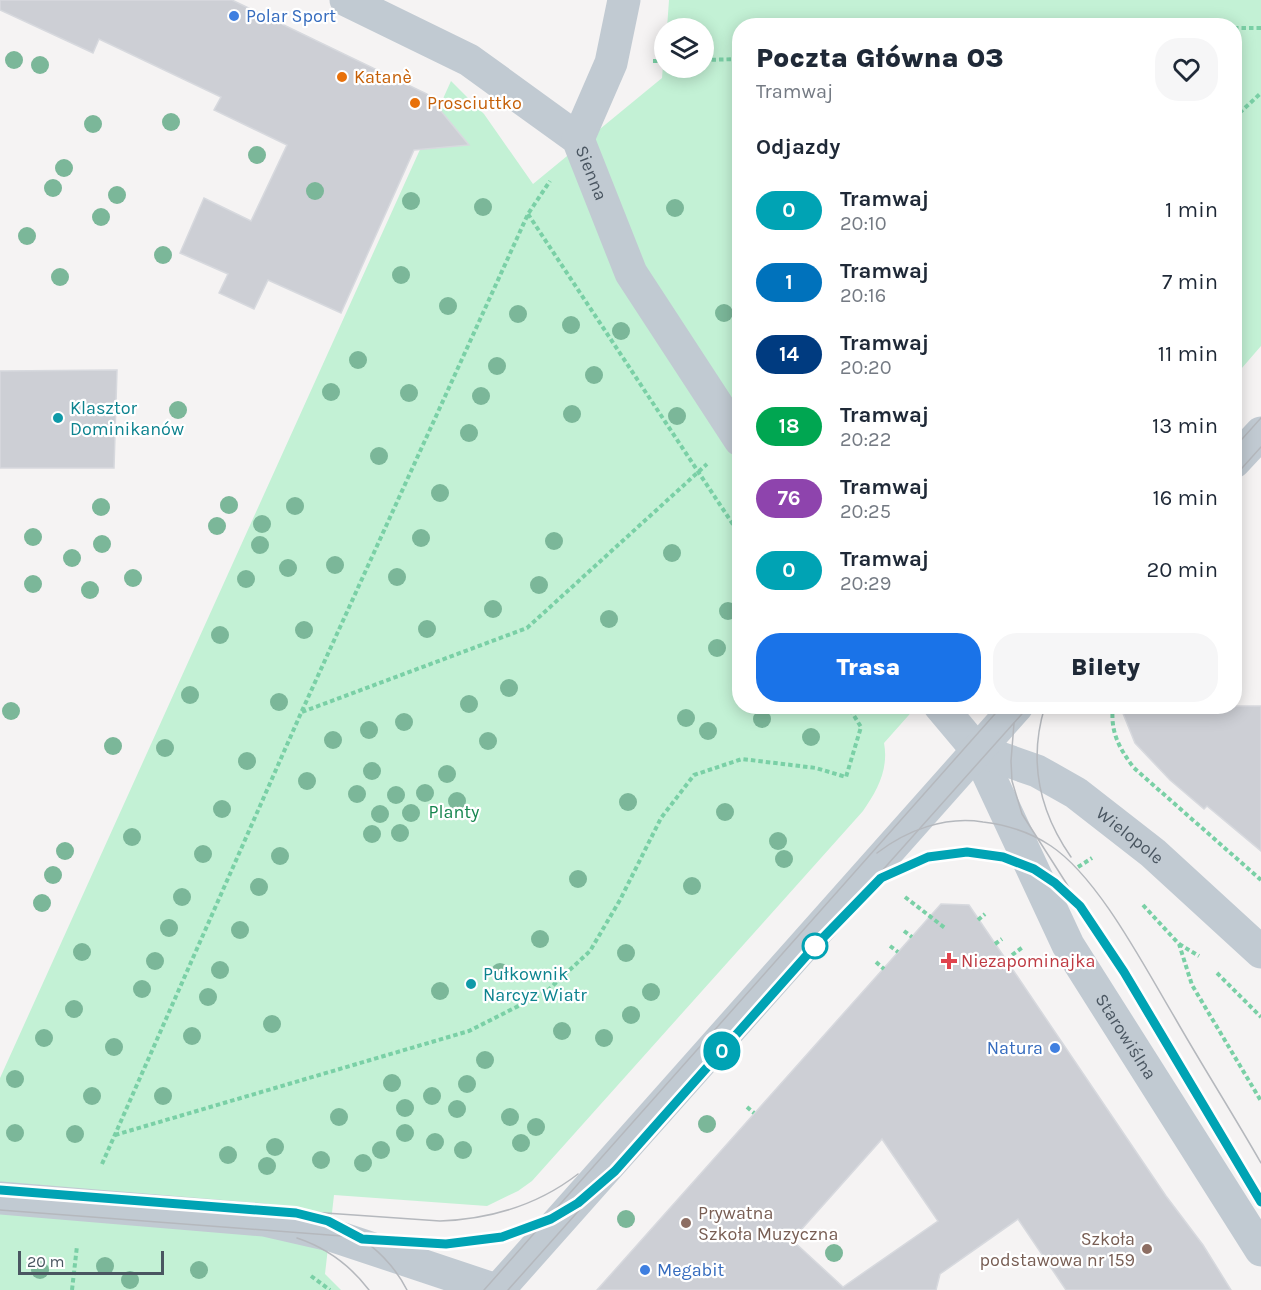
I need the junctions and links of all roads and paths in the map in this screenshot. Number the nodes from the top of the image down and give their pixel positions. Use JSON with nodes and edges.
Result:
{"nodes":[{"id":1,"x":346,"y":0,"type":"edge"},
{"id":2,"x":624,"y":0,"type":"edge"},
{"id":3,"x":1261,"y":27,"type":"edge"},
{"id":4,"x":1242,"y":28,"type":"edge"},
{"id":5,"x":732,"y":58,"type":"edge"},
{"id":6,"x":714,"y":59,"type":"edge"},
{"id":7,"x":1261,"y":93,"type":"edge"},
{"id":8,"x":1242,"y":111,"type":"edge"},
{"id":9,"x":578,"y":139,"type":"junction"},
{"id":10,"x":528,"y":214,"type":"junction"},
{"id":11,"x":732,"y":428,"type":"edge"},
{"id":12,"x":1261,"y":433,"type":"edge"},
{"id":13,"x":1242,"y":453,"type":"edge"},
{"id":14,"x":699,"y":472,"type":"junction"},
{"id":15,"x":732,"y":523,"type":"edge"},
{"id":16,"x":301,"y":713,"type":"junction"},
{"id":17,"x":853,"y":714,"type":"edge"},
{"id":18,"x":947,"y":714,"type":"edge"},
{"id":19,"x":1010,"y":714,"type":"edge"},
{"id":20,"x":1113,"y":714,"type":"edge"},
{"id":21,"x":977,"y":750,"type":"junction"},
{"id":22,"x":1140,"y":843,"type":"junction"},
{"id":23,"x":1261,"y":880,"type":"edge"},
{"id":24,"x":1043,"y":892,"type":"junction"},
{"id":25,"x":1135,"y":896,"type":"dead end"},
{"id":26,"x":905,"y":897,"type":"dead end"},
{"id":27,"x":985,"y":914,"type":"dead end"},
{"id":28,"x":978,"y":920,"type":"dead end"},
{"id":29,"x":945,"y":928,"type":"dead end"},
{"id":30,"x":904,"y":931,"type":"dead end"},
{"id":31,"x":912,"y":937,"type":"dead end"},
{"id":32,"x":1002,"y":939,"type":"dead end"},
{"id":33,"x":995,"y":944,"type":"dead end"},
{"id":34,"x":1179,"y":944,"type":"junction"},
{"id":35,"x":890,"y":946,"type":"dead end"},
{"id":36,"x":898,"y":952,"type":"dead end"},
{"id":37,"x":1261,"y":952,"type":"edge"},
{"id":38,"x":1202,"y":958,"type":"dead end"},
{"id":39,"x":876,"y":962,"type":"dead end"},
{"id":40,"x":1210,"y":966,"type":"dead end"},
{"id":41,"x":884,"y":969,"type":"dead end"},
{"id":42,"x":1261,"y":1017,"type":"edge"},
{"id":43,"x":1261,"y":1101,"type":"edge"},
{"id":44,"x":747,"y":1107,"type":"dead end"},
{"id":45,"x":754,"y":1113,"type":"dead end"},
{"id":46,"x":114,"y":1135,"type":"junction"},
{"id":47,"x":0,"y":1198,"type":"edge"},
{"id":48,"x":87,"y":1205,"type":"junction"},
{"id":49,"x":1261,"y":1250,"type":"edge"},
{"id":50,"x":72,"y":1290,"type":"edge"},
{"id":51,"x":497,"y":1290,"type":"edge"}],
"edges":[{"from":1,"to":9,"type":"street","name":"Sienna"},
{"from":2,"to":9,"type":"street"},
{"from":3,"to":4,"type":"path"},
{"from":5,"to":6,"type":"path"},
{"from":7,"to":8,"type":"path"},
{"from":9,"to":10,"type":"path"},
{"from":9,"to":11,"type":"street","name":"Sienna"},
{"from":10,"to":14,"type":"path"},
{"from":10,"to":16,"type":"path"},
{"from":12,"to":13,"type":"street"},
{"from":14,"to":15,"type":"path"},
{"from":14,"to":16,"type":"path"},
{"from":16,"to":46,"type":"path"},
{"from":17,"to":46,"type":"path"},
{"from":18,"to":21,"type":"street"},
{"from":19,"to":21,"type":"street"},
{"from":20,"to":23,"type":"path"},
{"from":21,"to":22,"type":"street","name":"Wielopole"},
{"from":21,"to":24,"type":"street","name":"Starowiślna"},
{"from":21,"to":51,"type":"street"},
{"from":22,"to":24,"type":"path"},
{"from":22,"to":37,"type":"street","name":"Wielopole"},
{"from":24,"to":49,"type":"street","name":"Starowiślna"},
{"from":25,"to":34,"type":"path"},
{"from":26,"to":29,"type":"path"},
{"from":27,"to":28,"type":"path"},
{"from":30,"to":31,"type":"path"},
{"from":32,"to":33,"type":"path"},
{"from":34,"to":38,"type":"path"},
{"from":34,"to":43,"type":"path"},
{"from":35,"to":36,"type":"path"},
{"from":39,"to":41,"type":"path"},
{"from":40,"to":42,"type":"path"},
{"from":44,"to":45,"type":"path"},
{"from":46,"to":48,"type":"path"},
{"from":47,"to":48,"type":"street"},
{"from":48,"to":50,"type":"path"},
{"from":48,"to":51,"type":"street"}]}
